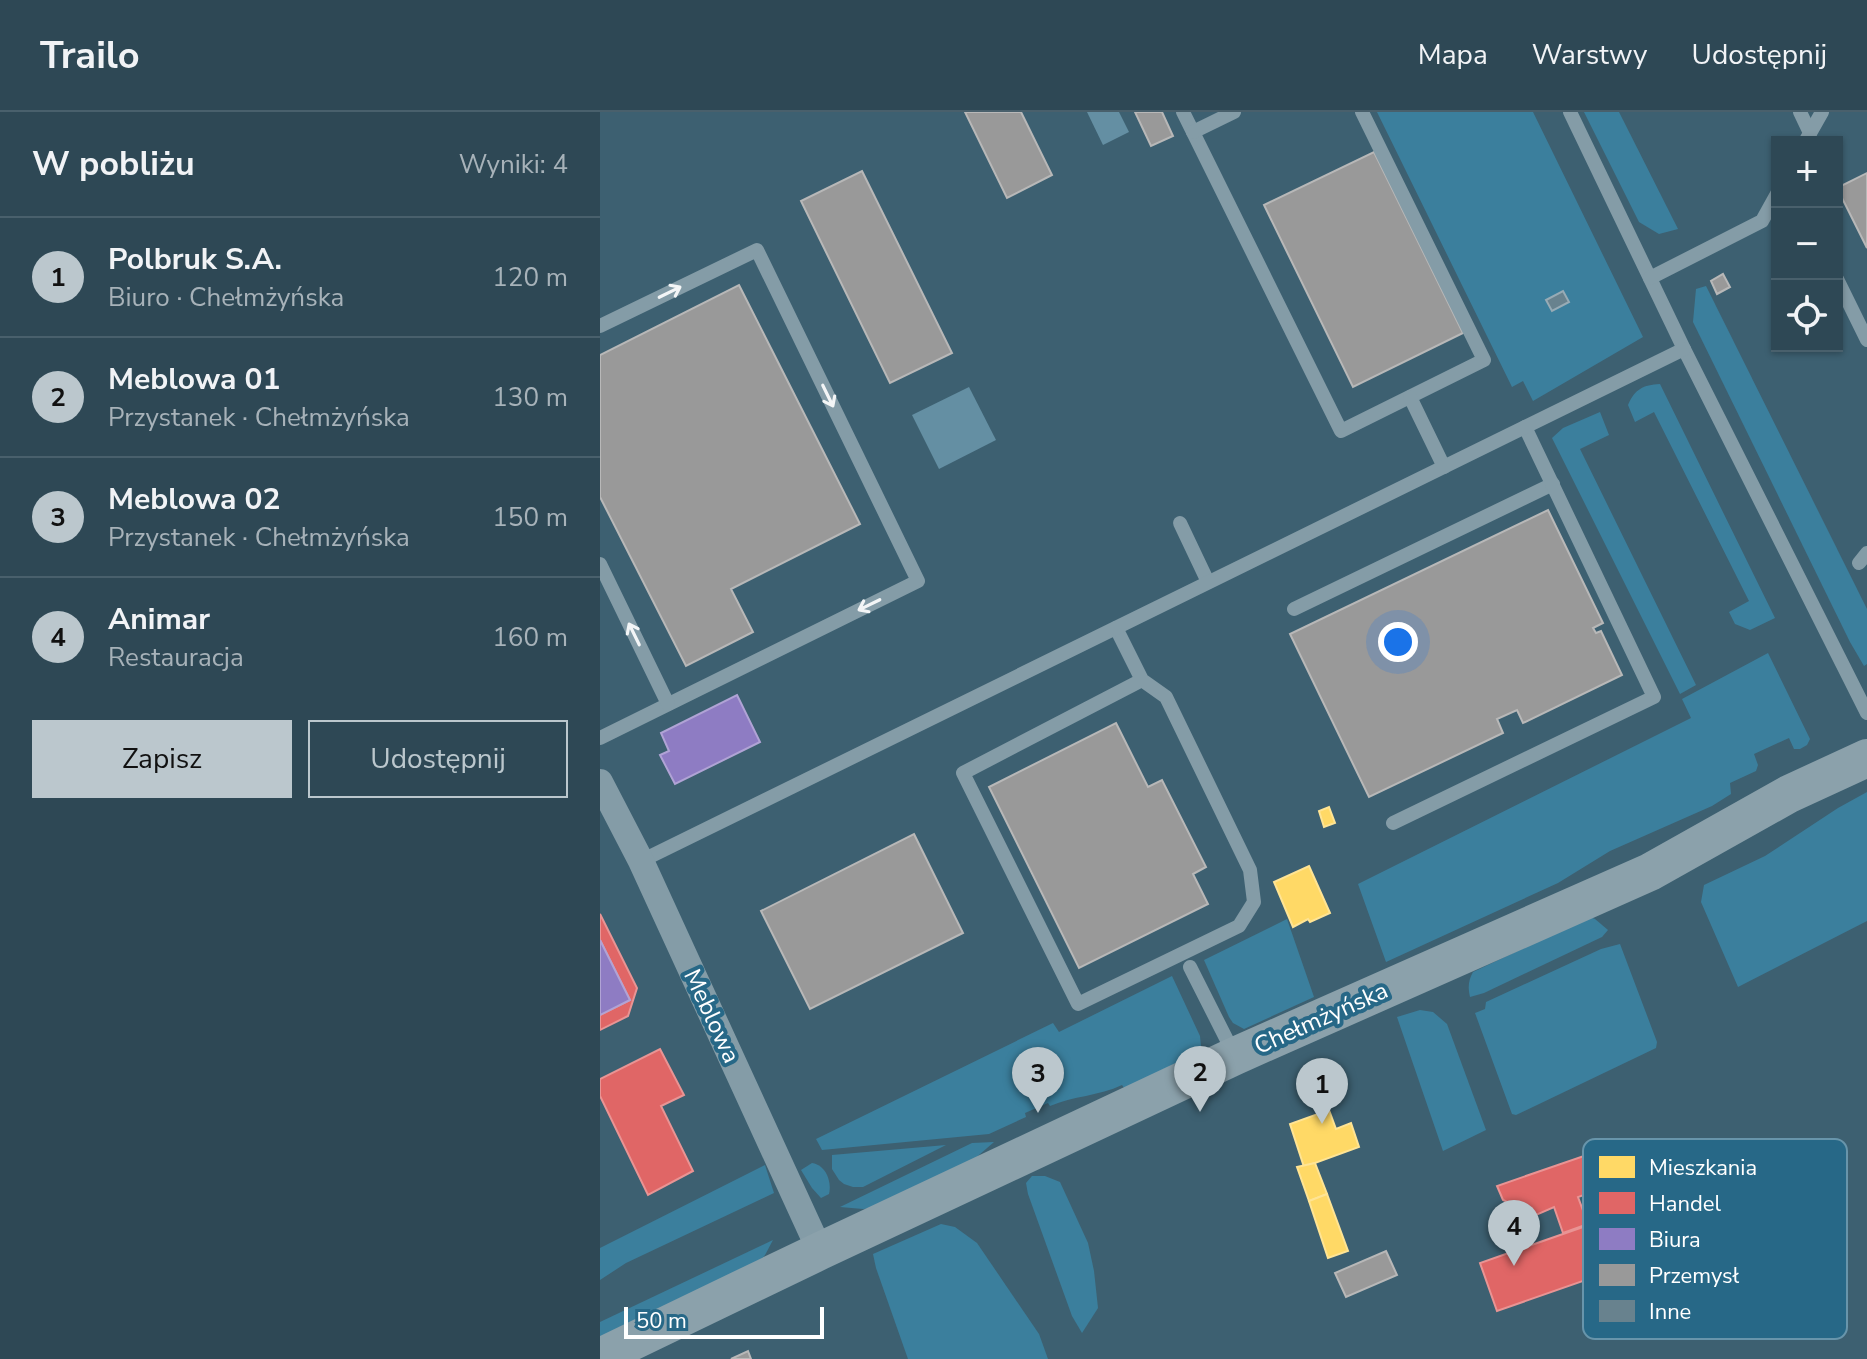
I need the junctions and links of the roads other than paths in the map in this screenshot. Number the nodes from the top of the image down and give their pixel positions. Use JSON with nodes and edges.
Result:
{"nodes":[{"id":1,"x":1183,"y":112,"type":"edge"},
{"id":2,"x":1234,"y":112,"type":"edge"},
{"id":3,"x":1362,"y":112,"type":"edge"},
{"id":4,"x":1570,"y":112,"type":"edge"},
{"id":5,"x":1800,"y":112,"type":"edge"},
{"id":6,"x":1822,"y":112,"type":"edge"},
{"id":7,"x":1193,"y":132,"type":"junction"},
{"id":8,"x":1807,"y":136,"type":"edge"},
{"id":9,"x":1809,"y":136,"type":"edge"},
{"id":10,"x":1771,"y":205,"type":"edge"},
{"id":11,"x":1762,"y":221,"type":"junction"},
{"id":12,"x":1771,"y":224,"type":"edge"},
{"id":13,"x":1650,"y":278,"type":"junction"},
{"id":14,"x":1837,"y":280,"type":"edge"},
{"id":15,"x":600,"y":326,"type":"edge"},
{"id":16,"x":1867,"y":340,"type":"edge"},
{"id":17,"x":1684,"y":349,"type":"junction"},
{"id":18,"x":1410,"y":397,"type":"junction"},
{"id":19,"x":1525,"y":427,"type":"junction"},
{"id":20,"x":1444,"y":467,"type":"junction"},
{"id":21,"x":1553,"y":484,"type":"junction"},
{"id":22,"x":1180,"y":523,"type":"dead end"},
{"id":23,"x":600,"y":564,"type":"edge"},
{"id":24,"x":1208,"y":582,"type":"junction"},
{"id":25,"x":1294,"y":609,"type":"dead end"},
{"id":26,"x":1116,"y":628,"type":"junction"},
{"id":27,"x":1142,"y":680,"type":"junction"},
{"id":28,"x":668,"y":704,"type":"junction"},
{"id":29,"x":1867,"y":713,"type":"edge"},
{"id":30,"x":600,"y":738,"type":"edge"},
{"id":31,"x":1867,"y":758,"type":"edge"},
{"id":32,"x":600,"y":782,"type":"edge"},
{"id":33,"x":1393,"y":823,"type":"dead end"},
{"id":34,"x":641,"y":861,"type":"junction"},
{"id":35,"x":1190,"y":967,"type":"dead end"},
{"id":36,"x":1235,"y":1056,"type":"junction"},
{"id":37,"x":820,"y":1251,"type":"junction"},
{"id":38,"x":600,"y":1357,"type":"edge"}],
"edges":[{"from":1,"to":7,"type":"lane"},
{"from":2,"to":7,"type":"lane"},
{"from":3,"to":18,"type":"lane"},
{"from":4,"to":13,"type":"lane"},
{"from":5,"to":8,"type":"lane"},
{"from":6,"to":9,"type":"lane"},
{"from":7,"to":18,"type":"lane"},
{"from":10,"to":11,"type":"lane"},
{"from":11,"to":12,"type":"lane"},
{"from":11,"to":13,"type":"lane"},
{"from":13,"to":17,"type":"lane"},
{"from":14,"to":16,"type":"lane"},
{"from":15,"to":28,"type":"lane","one_way":true},
{"from":17,"to":19,"type":"lane"},
{"from":17,"to":29,"type":"lane"},
{"from":18,"to":20,"type":"lane"},
{"from":19,"to":20,"type":"lane"},
{"from":19,"to":21,"type":"lane"},
{"from":20,"to":24,"type":"lane"},
{"from":21,"to":25,"type":"lane"},
{"from":21,"to":33,"type":"lane"},
{"from":22,"to":24,"type":"lane"},
{"from":28,"to":23,"type":"lane","one_way":true},
{"from":24,"to":26,"type":"lane"},
{"from":26,"to":27,"type":"lane"},
{"from":26,"to":34,"type":"lane"},
{"from":27,"to":27,"type":"lane"},
{"from":28,"to":30,"type":"lane"},
{"from":31,"to":36,"type":"street","name":"Chełmżyńska"},
{"from":32,"to":34,"type":"street","name":"Meblowa"},
{"from":34,"to":37,"type":"street","name":"Meblowa"},
{"from":35,"to":36,"type":"lane"},
{"from":36,"to":37,"type":"street","name":"Chełmżyńska"},
{"from":37,"to":38,"type":"street","name":"Chełmżyńska"}]}
